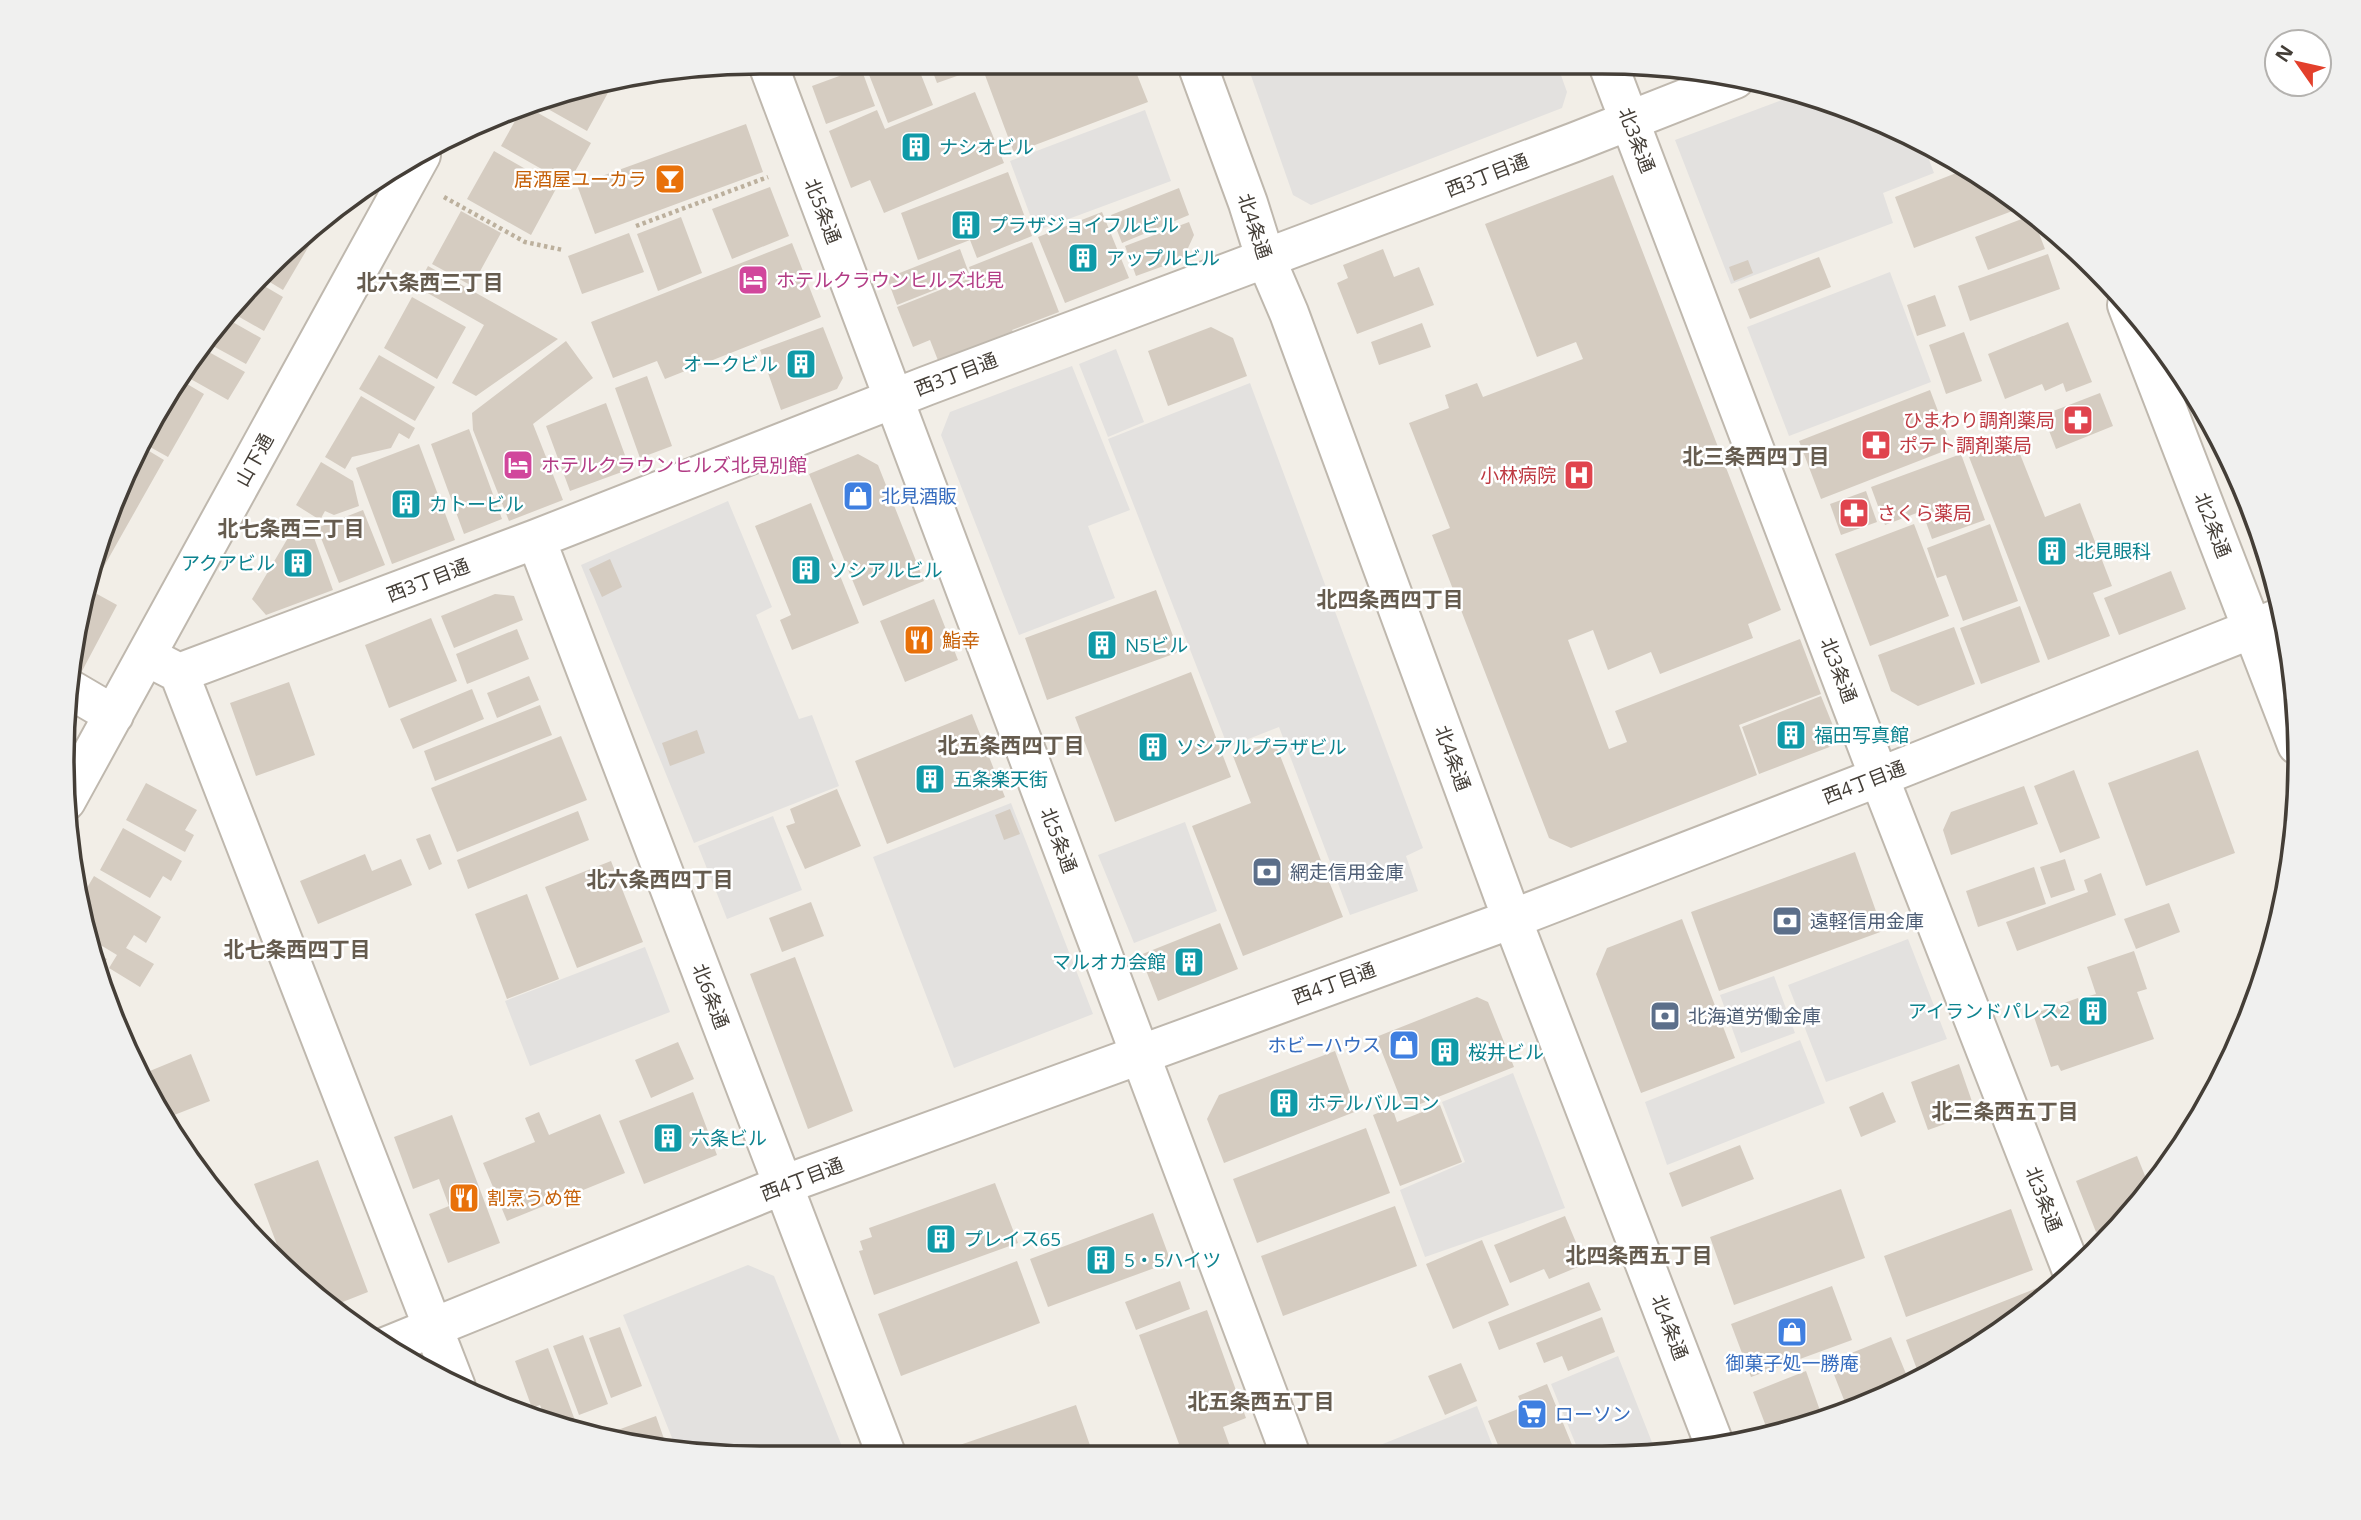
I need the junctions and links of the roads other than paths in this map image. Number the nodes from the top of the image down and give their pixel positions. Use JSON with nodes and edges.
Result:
{"nodes":[{"id":1,"x":772,"y":74,"type":"edge"},
{"id":2,"x":1201,"y":74,"type":"edge"},
{"id":3,"x":1612,"y":74,"type":"edge"},
{"id":4,"x":1721,"y":84,"type":"edge"},
{"id":5,"x":1629,"y":121,"type":"junction"},
{"id":6,"x":415,"y":166,"type":"edge"},
{"id":7,"x":1265,"y":257,"type":"junction"},
{"id":8,"x":2140,"y":335,"type":"edge"},
{"id":9,"x":894,"y":399,"type":"junction"},
{"id":10,"x":536,"y":539,"type":"junction"},
{"id":11,"x":2267,"y":622,"type":"edge"},
{"id":12,"x":162,"y":665,"type":"junction"},
{"id":13,"x":2284,"y":691,"type":"edge"},
{"id":14,"x":77,"y":693,"type":"edge"},
{"id":15,"x":114,"y":715,"type":"junction"},
{"id":16,"x":1879,"y":777,"type":"junction"},
{"id":17,"x":75,"y":786,"type":"edge"},
{"id":18,"x":1512,"y":919,"type":"junction"},
{"id":19,"x":1140,"y":1055,"type":"junction"},
{"id":20,"x":783,"y":1185,"type":"junction"},
{"id":21,"x":2068,"y":1262,"type":"edge"},
{"id":22,"x":434,"y":1328,"type":"junction"},
{"id":23,"x":397,"y":1342,"type":"edge"},
{"id":24,"x":451,"y":1373,"type":"edge"},
{"id":25,"x":1712,"y":1437,"type":"edge"},
{"id":26,"x":883,"y":1446,"type":"edge"},
{"id":27,"x":1287,"y":1446,"type":"edge"}],
"edges":[{"from":1,"to":9,"type":"street","name":"北5条通"},
{"from":2,"to":7,"type":"street","name":"北4条通"},
{"from":3,"to":5,"type":"street","name":"北3条通"},
{"from":4,"to":5,"type":"street","name":"西3丁目通"},
{"from":5,"to":7,"type":"street","name":"西3丁目通"},
{"from":5,"to":16,"type":"street","name":"北3条通"},
{"from":6,"to":12,"type":"street","name":"山下通"},
{"from":7,"to":9,"type":"street","name":"西3丁目通"},
{"from":7,"to":18,"type":"street","name":"北4条通"},
{"from":8,"to":11,"type":"street","name":"北2条通"},
{"from":9,"to":10,"type":"street","name":"西3丁目通"},
{"from":9,"to":19,"type":"street","name":"北5条通"},
{"from":10,"to":12,"type":"street","name":"西3丁目通"},
{"from":10,"to":20,"type":"street","name":"北6条通"},
{"from":11,"to":13,"type":"street","name":"北2条通"},
{"from":11,"to":16,"type":"street","name":"西4丁目通"},
{"from":12,"to":15,"type":"street","name":"山下通"},
{"from":12,"to":22,"type":"street"},
{"from":14,"to":15,"type":"street"},
{"from":15,"to":17,"type":"street","name":"山下通"},
{"from":16,"to":18,"type":"street","name":"西4丁目通"},
{"from":16,"to":21,"type":"street","name":"北3条通"},
{"from":18,"to":19,"type":"street","name":"西4丁目通"},
{"from":18,"to":25,"type":"street","name":"北4条通"},
{"from":19,"to":20,"type":"street","name":"西4丁目通"},
{"from":19,"to":27,"type":"street","name":"北5条通"},
{"from":20,"to":22,"type":"street","name":"西4丁目通"},
{"from":20,"to":26,"type":"street","name":"北6条通"},
{"from":22,"to":23,"type":"street","name":"西4丁目通"},
{"from":22,"to":24,"type":"street"}]}
